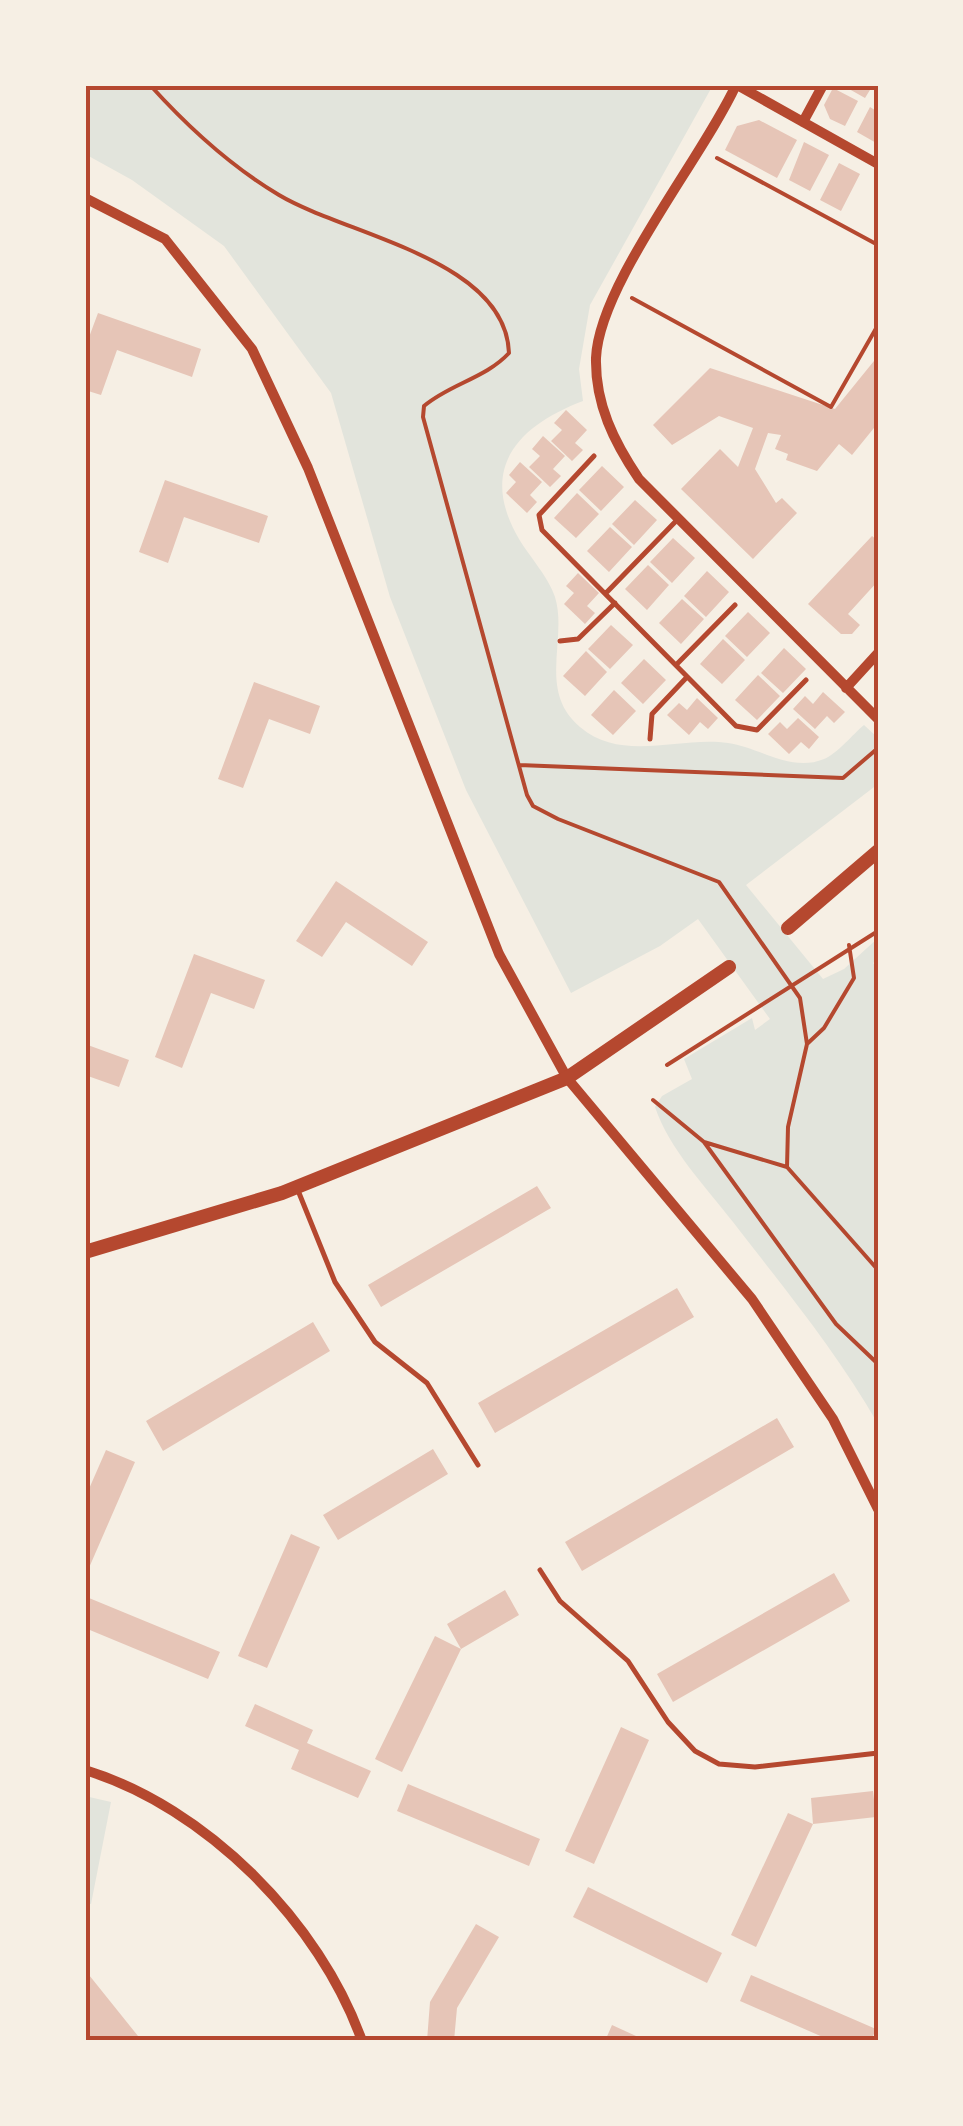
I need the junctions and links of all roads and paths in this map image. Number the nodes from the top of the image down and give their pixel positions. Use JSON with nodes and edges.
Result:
{"nodes":[{"id":1,"x":150,"y":85,"type":"edge"},
{"id":2,"x":737,"y":85,"type":"edge"},
{"id":3,"x":823,"y":85,"type":"edge"},
{"id":4,"x":803,"y":122,"type":"junction"},
{"id":5,"x":717,"y":158,"type":"dead end"},
{"id":6,"x":878,"y":164,"type":"edge"},
{"id":7,"x":85,"y":198,"type":"edge"},
{"id":8,"x":878,"y":244,"type":"edge"},
{"id":9,"x":632,"y":298,"type":"dead end"},
{"id":10,"x":878,"y":326,"type":"edge"},
{"id":11,"x":594,"y":456,"type":"dead end"},
{"id":12,"x":676,"y":520,"type":"junction"},
{"id":13,"x":605,"y":594,"type":"junction"},
{"id":14,"x":614,"y":604,"type":"junction"},
{"id":15,"x":735,"y":605,"type":"dead end"},
{"id":16,"x":560,"y":641,"type":"dead end"},
{"id":17,"x":878,"y":652,"type":"edge"},
{"id":18,"x":676,"y":665,"type":"junction"},
{"id":19,"x":688,"y":677,"type":"junction"},
{"id":20,"x":806,"y":680,"type":"dead end"},
{"id":21,"x":846,"y":688,"type":"junction"},
{"id":22,"x":878,"y":719,"type":"edge"},
{"id":23,"x":650,"y":739,"type":"dead end"},
{"id":24,"x":878,"y":748,"type":"edge"},
{"id":25,"x":519,"y":765,"type":"junction"},
{"id":26,"x":878,"y":851,"type":"edge"},
{"id":27,"x":788,"y":928,"type":"dead end"},
{"id":28,"x":878,"y":931,"type":"edge"},
{"id":29,"x":849,"y":946,"type":"junction"},
{"id":30,"x":729,"y":968,"type":"dead end"},
{"id":31,"x":807,"y":1044,"type":"junction"},
{"id":32,"x":668,"y":1065,"type":"dead end"},
{"id":33,"x":567,"y":1078,"type":"junction"},
{"id":34,"x":653,"y":1100,"type":"dead end"},
{"id":35,"x":704,"y":1142,"type":"junction"},
{"id":36,"x":787,"y":1166,"type":"junction"},
{"id":37,"x":297,"y":1187,"type":"junction"},
{"id":38,"x":85,"y":1252,"type":"edge"},
{"id":39,"x":878,"y":1270,"type":"edge"},
{"id":40,"x":878,"y":1364,"type":"edge"},
{"id":41,"x":478,"y":1465,"type":"dead end"},
{"id":42,"x":878,"y":1509,"type":"edge"},
{"id":43,"x":540,"y":1570,"type":"dead end"},
{"id":44,"x":878,"y":1752,"type":"edge"},
{"id":45,"x":85,"y":1770,"type":"edge"},
{"id":46,"x":362,"y":2041,"type":"edge"}],
"edges":[{"from":1,"to":25,"type":"path"},
{"from":2,"to":4,"type":"street"},
{"from":2,"to":12,"type":"street"},
{"from":3,"to":4,"type":"street"},
{"from":4,"to":6,"type":"street"},
{"from":5,"to":8,"type":"path"},
{"from":7,"to":33,"type":"street"},
{"from":9,"to":10,"type":"path"},
{"from":11,"to":13,"type":"lane"},
{"from":12,"to":13,"type":"lane"},
{"from":12,"to":21,"type":"street"},
{"from":13,"to":14,"type":"lane"},
{"from":14,"to":16,"type":"lane"},
{"from":14,"to":18,"type":"lane"},
{"from":15,"to":18,"type":"lane"},
{"from":17,"to":21,"type":"street"},
{"from":18,"to":19,"type":"lane"},
{"from":19,"to":20,"type":"lane"},
{"from":19,"to":23,"type":"lane"},
{"from":21,"to":22,"type":"street"},
{"from":24,"to":25,"type":"path"},
{"from":25,"to":31,"type":"path"},
{"from":26,"to":27,"type":"street"},
{"from":28,"to":29,"type":"path"},
{"from":29,"to":31,"type":"path"},
{"from":29,"to":32,"type":"path"},
{"from":30,"to":33,"type":"street"},
{"from":31,"to":36,"type":"path"},
{"from":33,"to":37,"type":"street"},
{"from":33,"to":42,"type":"street"},
{"from":34,"to":35,"type":"path"},
{"from":35,"to":36,"type":"path"},
{"from":35,"to":40,"type":"path"},
{"from":36,"to":39,"type":"path"},
{"from":37,"to":38,"type":"street"},
{"from":37,"to":41,"type":"lane"},
{"from":43,"to":44,"type":"lane"},
{"from":45,"to":46,"type":"street"}]}
